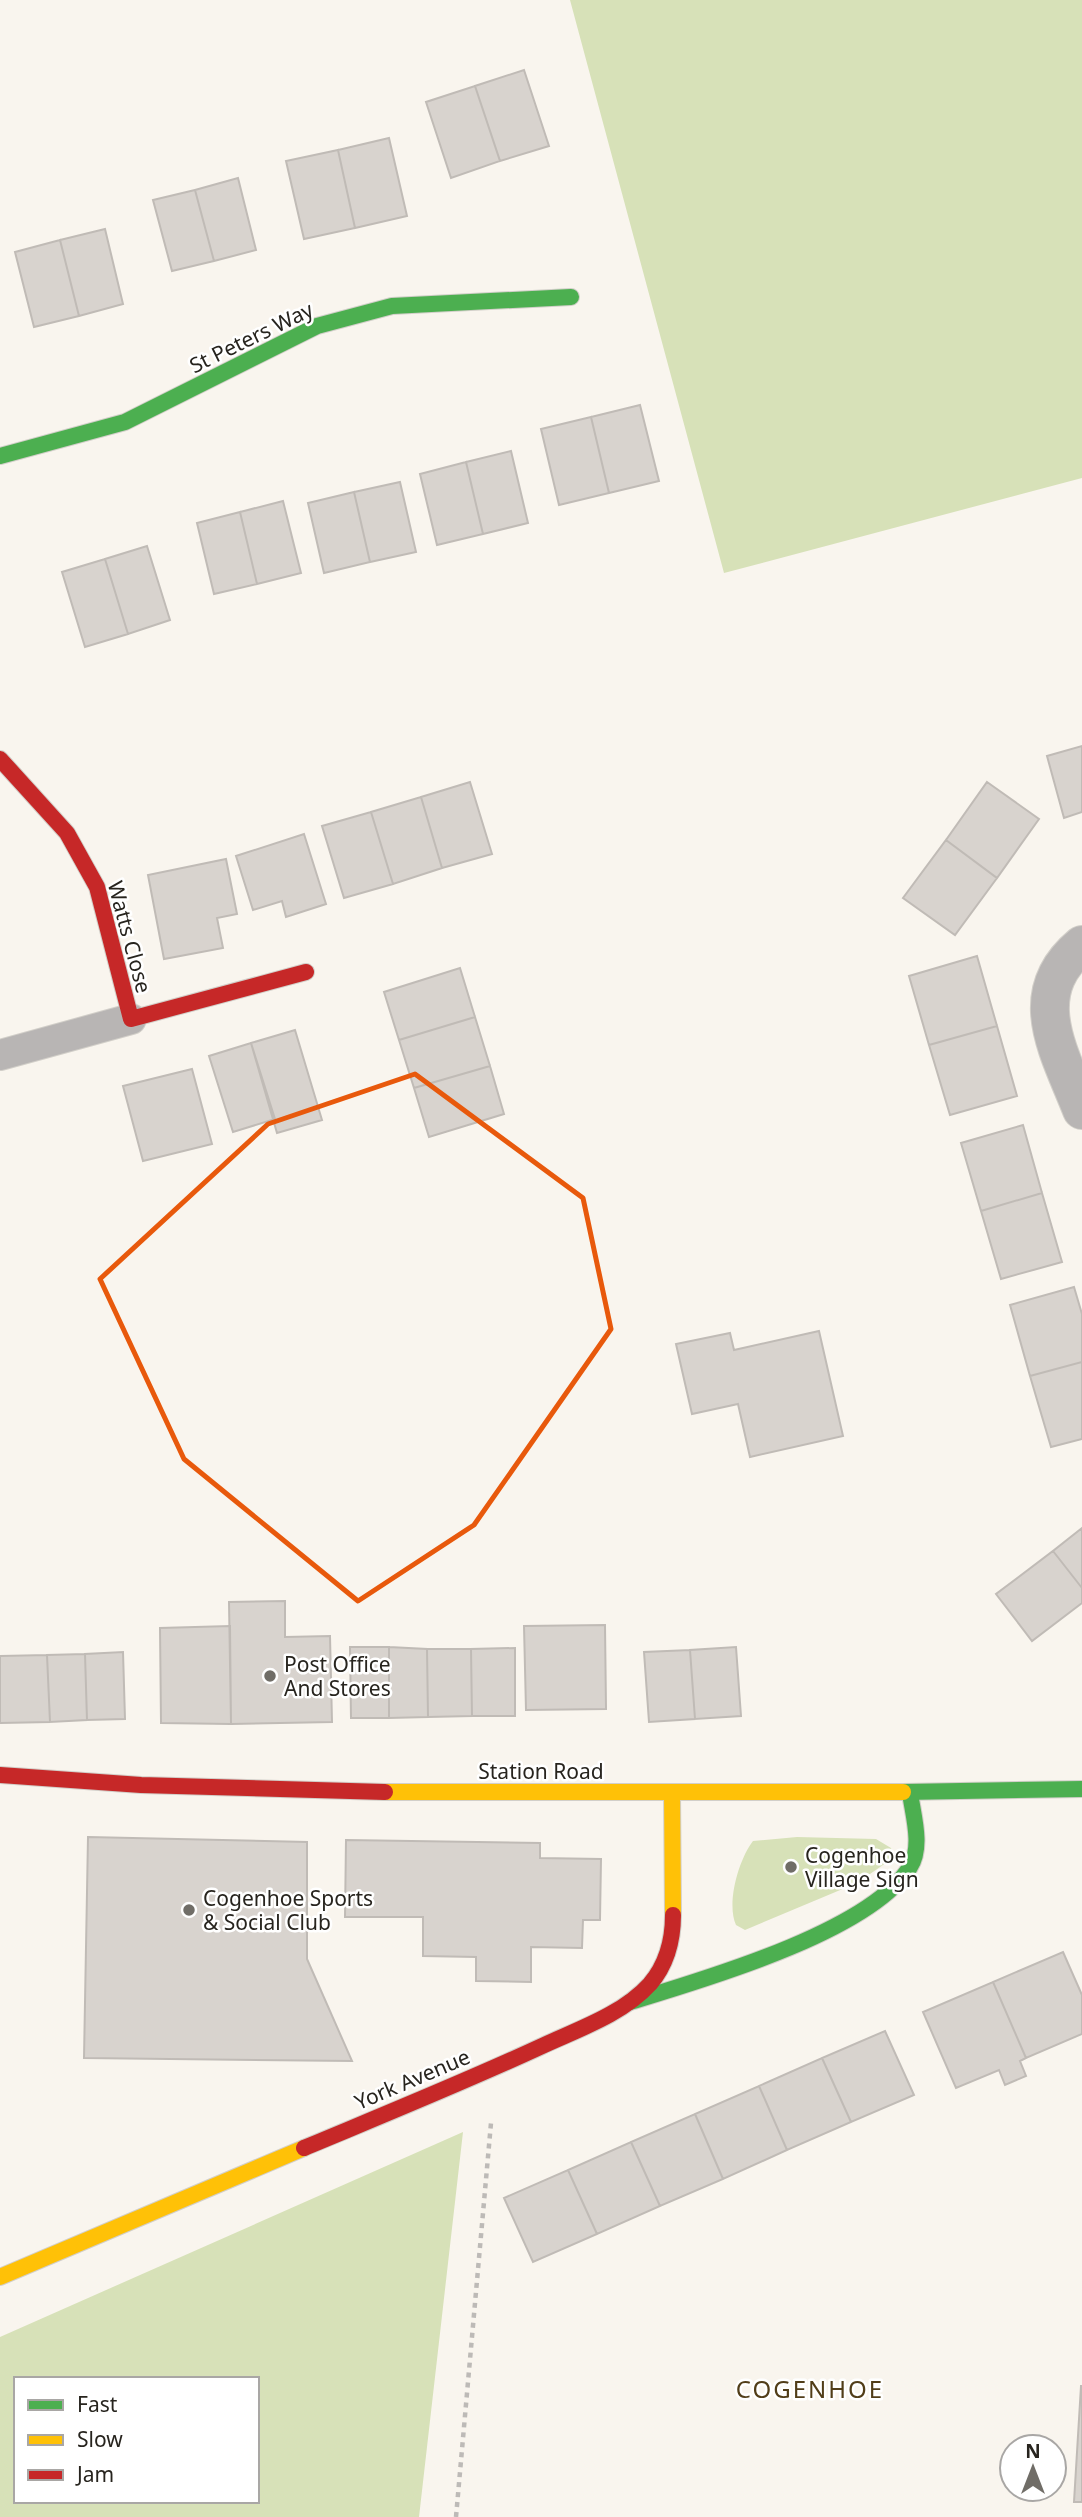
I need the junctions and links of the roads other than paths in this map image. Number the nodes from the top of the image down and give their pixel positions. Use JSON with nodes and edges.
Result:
{"nodes":[{"id":1,"x":571,"y":297,"type":"dead end"},
{"id":2,"x":0,"y":456,"type":"edge"},
{"id":3,"x":0,"y":760,"type":"edge"},
{"id":4,"x":1082,"y":945,"type":"edge"},
{"id":5,"x":306,"y":972,"type":"dead end"},
{"id":6,"x":131,"y":1019,"type":"junction"},
{"id":7,"x":0,"y":1055,"type":"edge"},
{"id":8,"x":1082,"y":1110,"type":"edge"},
{"id":9,"x":0,"y":1775,"type":"edge"},
{"id":10,"x":1082,"y":1789,"type":"edge"},
{"id":11,"x":672,"y":1792,"type":"junction"},
{"id":12,"x":910,"y":1793,"type":"junction"},
{"id":13,"x":626,"y":2003,"type":"junction"},
{"id":14,"x":0,"y":2277,"type":"edge"}],
"edges":[{"from":1,"to":2,"type":"street","name":"St Peters Way"},
{"from":3,"to":6,"type":"street","name":"Watts Close"},
{"from":4,"to":8,"type":"street"},
{"from":5,"to":6,"type":"street","name":"Watts Close"},
{"from":6,"to":7,"type":"lane"},
{"from":9,"to":11,"type":"street","name":"Station Road"},
{"from":10,"to":12,"type":"street","name":"Station Road"},
{"from":11,"to":12,"type":"street","name":"Station Road"},
{"from":11,"to":13,"type":"street","name":"York Avenue"},
{"from":12,"to":13,"type":"street"},
{"from":13,"to":14,"type":"street","name":"York Avenue"}]}
